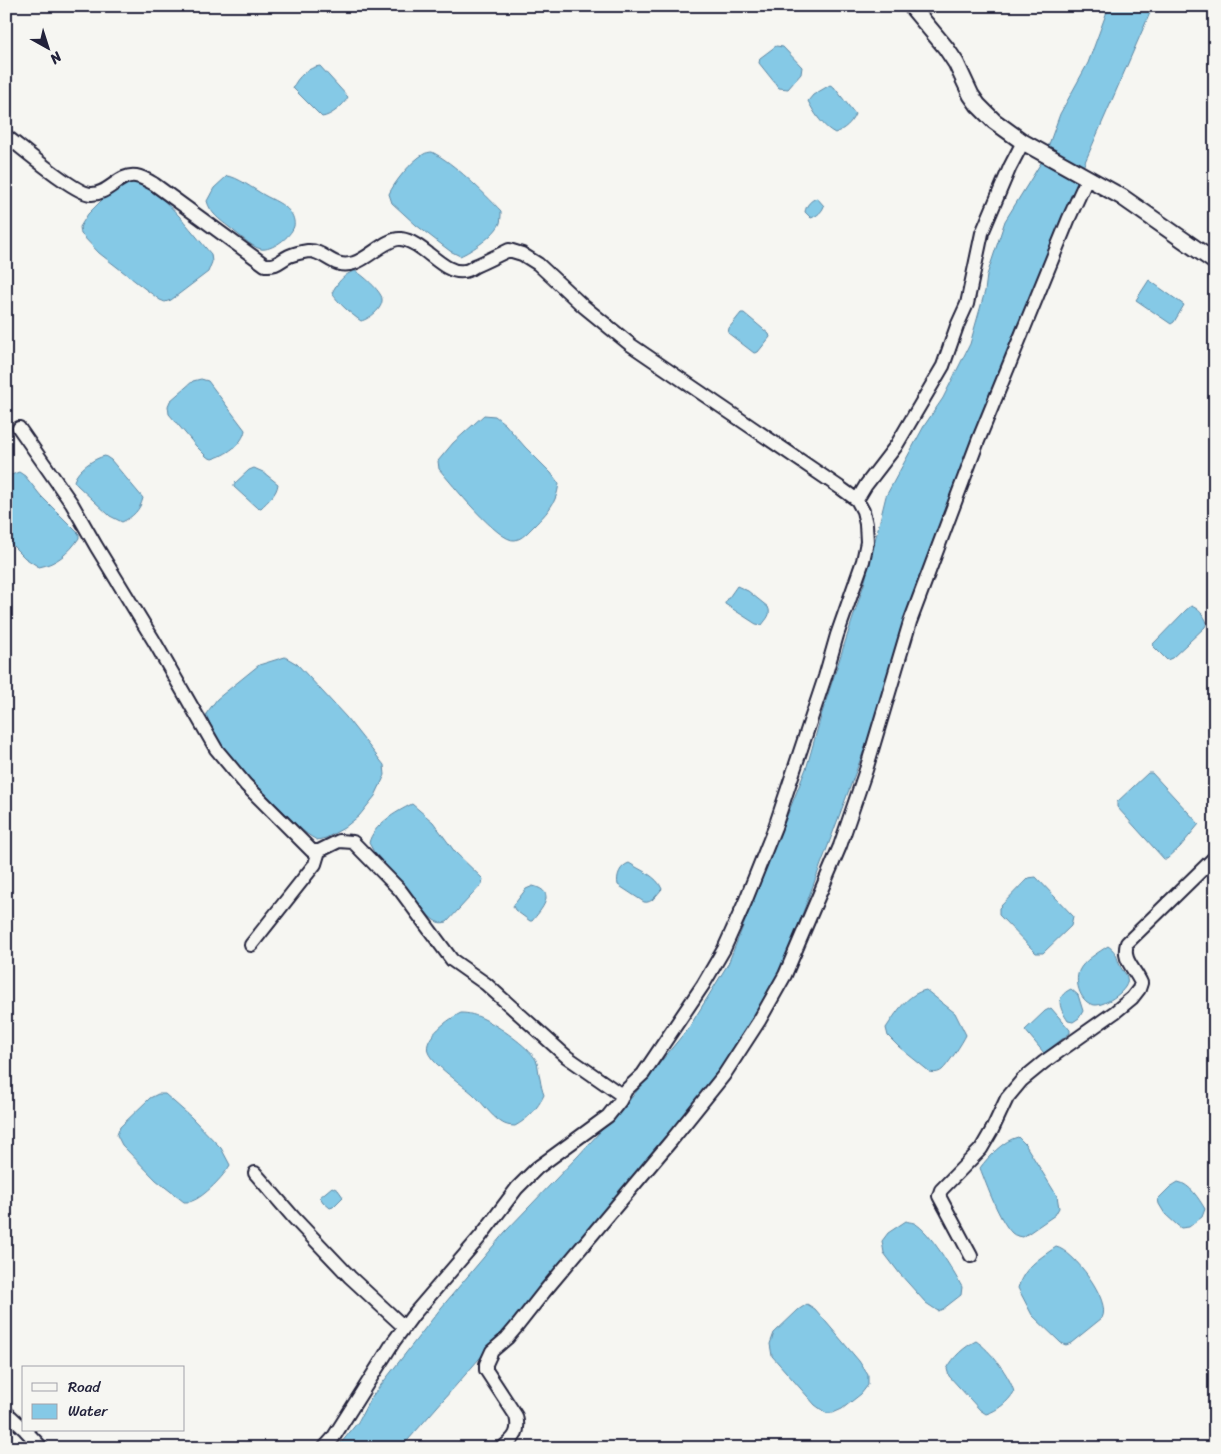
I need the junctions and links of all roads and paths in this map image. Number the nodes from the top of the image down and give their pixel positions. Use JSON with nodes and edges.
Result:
{"nodes":[{"id":1,"x":911,"y":6,"type":"edge"},
{"id":2,"x":6,"y":136,"type":"edge"},
{"id":3,"x":1028,"y":145,"type":"junction"},
{"id":4,"x":1085,"y":177,"type":"junction"},
{"id":5,"x":1215,"y":262,"type":"edge"},
{"id":6,"x":19,"y":428,"type":"dead end"},
{"id":7,"x":857,"y":500,"type":"junction"},
{"id":8,"x":319,"y":851,"type":"junction"},
{"id":9,"x":1215,"y":857,"type":"edge"},
{"id":10,"x":251,"y":945,"type":"dead end"},
{"id":11,"x":623,"y":1096,"type":"junction"},
{"id":12,"x":255,"y":1173,"type":"dead end"},
{"id":13,"x":971,"y":1256,"type":"dead end"},
{"id":14,"x":404,"y":1327,"type":"junction"},
{"id":15,"x":6,"y":1412,"type":"edge"},
{"id":16,"x":22,"y":1427,"type":"edge"},
{"id":17,"x":27,"y":1432,"type":"edge"},
{"id":18,"x":42,"y":1448,"type":"edge"},
{"id":19,"x":324,"y":1448,"type":"edge"},
{"id":20,"x":502,"y":1448,"type":"edge"}],
"edges":[{"from":1,"to":3,"type":"street"},
{"from":2,"to":7,"type":"street"},
{"from":3,"to":4,"type":"street"},
{"from":3,"to":7,"type":"street"},
{"from":4,"to":5,"type":"street"},
{"from":4,"to":20,"type":"street"},
{"from":6,"to":8,"type":"street"},
{"from":7,"to":11,"type":"street"},
{"from":8,"to":10,"type":"street"},
{"from":8,"to":11,"type":"street"},
{"from":9,"to":13,"type":"street"},
{"from":11,"to":14,"type":"street"},
{"from":12,"to":14,"type":"street"},
{"from":14,"to":19,"type":"street"},
{"from":15,"to":16,"type":"street"},
{"from":17,"to":18,"type":"street"}]}
